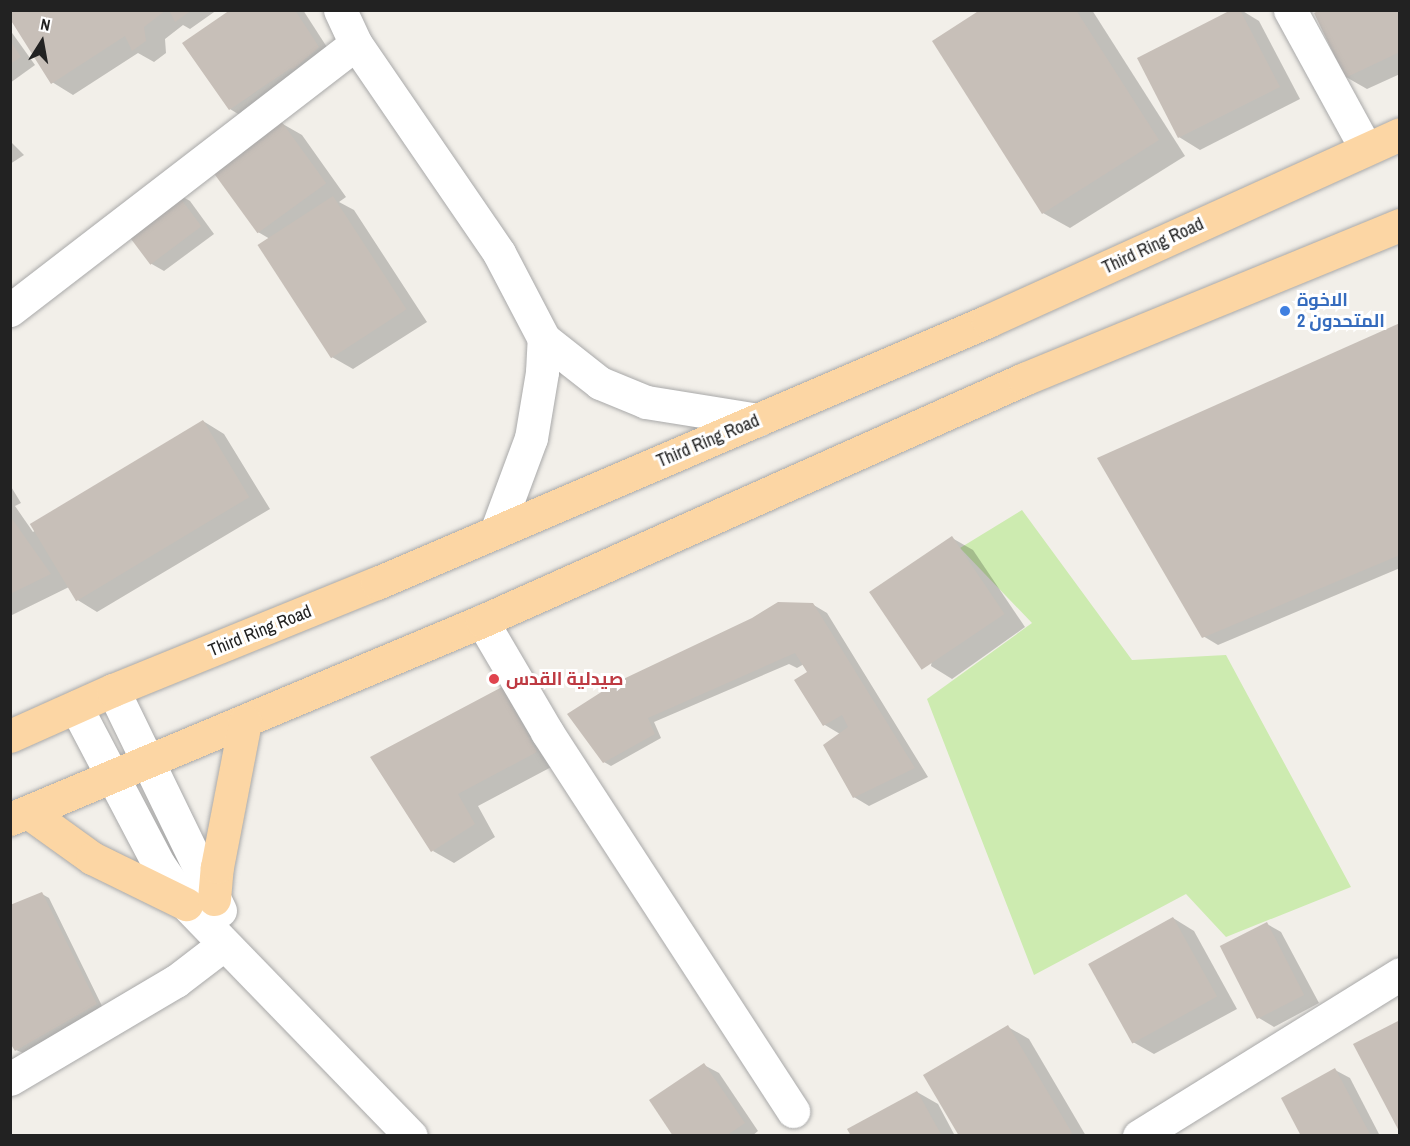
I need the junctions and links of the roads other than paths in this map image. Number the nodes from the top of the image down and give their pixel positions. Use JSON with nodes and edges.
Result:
{"nodes":[{"id":1,"x":340,"y":10,"type":"edge"},
{"id":2,"x":1290,"y":10,"type":"edge"},
{"id":3,"x":357,"y":44,"type":"junction"},
{"id":4,"x":1400,"y":134,"type":"edge"},
{"id":5,"x":1365,"y":147,"type":"junction"},
{"id":6,"x":1400,"y":225,"type":"edge"},
{"id":7,"x":10,"y":310,"type":"edge"},
{"id":8,"x":544,"y":339,"type":"junction"},
{"id":9,"x":758,"y":420,"type":"junction"},
{"id":10,"x":496,"y":532,"type":"junction"},
{"id":11,"x":482,"y":621,"type":"junction"},
{"id":12,"x":113,"y":690,"type":"junction"},
{"id":13,"x":76,"y":707,"type":"junction"},
{"id":14,"x":245,"y":722,"type":"junction"},
{"id":15,"x":10,"y":736,"type":"edge"},
{"id":16,"x":148,"y":761,"type":"junction"},
{"id":17,"x":112,"y":777,"type":"junction"},
{"id":18,"x":19,"y":816,"type":"edge"},
{"id":19,"x":200,"y":901,"type":"junction"},
{"id":20,"x":223,"y":945,"type":"junction"},
{"id":21,"x":1400,"y":974,"type":"edge"},
{"id":22,"x":257,"y":978,"type":"junction"},
{"id":23,"x":10,"y":1079,"type":"edge"},
{"id":24,"x":793,"y":1111,"type":"dead end"},
{"id":25,"x":399,"y":1132,"type":"edge"},
{"id":26,"x":1139,"y":1136,"type":"edge"}],
"edges":[{"from":1,"to":3,"type":"street"},
{"from":2,"to":5,"type":"street"},
{"from":3,"to":7,"type":"street"},
{"from":3,"to":8,"type":"street"},
{"from":4,"to":5,"type":"main road","name":"Third Ring Road"},
{"from":5,"to":9,"type":"main road","name":"Third Ring Road"},
{"from":6,"to":11,"type":"main road"},
{"from":8,"to":9,"type":"street"},
{"from":8,"to":10,"type":"street"},
{"from":9,"to":10,"type":"main road","name":"Third Ring Road"},
{"from":10,"to":12,"type":"main road","name":"Third Ring Road"},
{"from":11,"to":14,"type":"main road"},
{"from":11,"to":24,"type":"street"},
{"from":12,"to":13,"type":"main road","name":"Third Ring Road"},
{"from":12,"to":16,"type":"street"},
{"from":13,"to":15,"type":"main road","name":"Third Ring Road"},
{"from":13,"to":17,"type":"street"},
{"from":14,"to":16,"type":"main road"},
{"from":14,"to":19,"type":"main road"},
{"from":16,"to":17,"type":"main road"},
{"from":16,"to":19,"type":"street"},
{"from":17,"to":18,"type":"main road"},
{"from":17,"to":19,"type":"street"},
{"from":18,"to":19,"type":"main road"},
{"from":19,"to":20,"type":"street"},
{"from":19,"to":22,"type":"street"},
{"from":20,"to":22,"type":"street"},
{"from":20,"to":23,"type":"street"},
{"from":21,"to":26,"type":"street"},
{"from":22,"to":25,"type":"street"}]}
